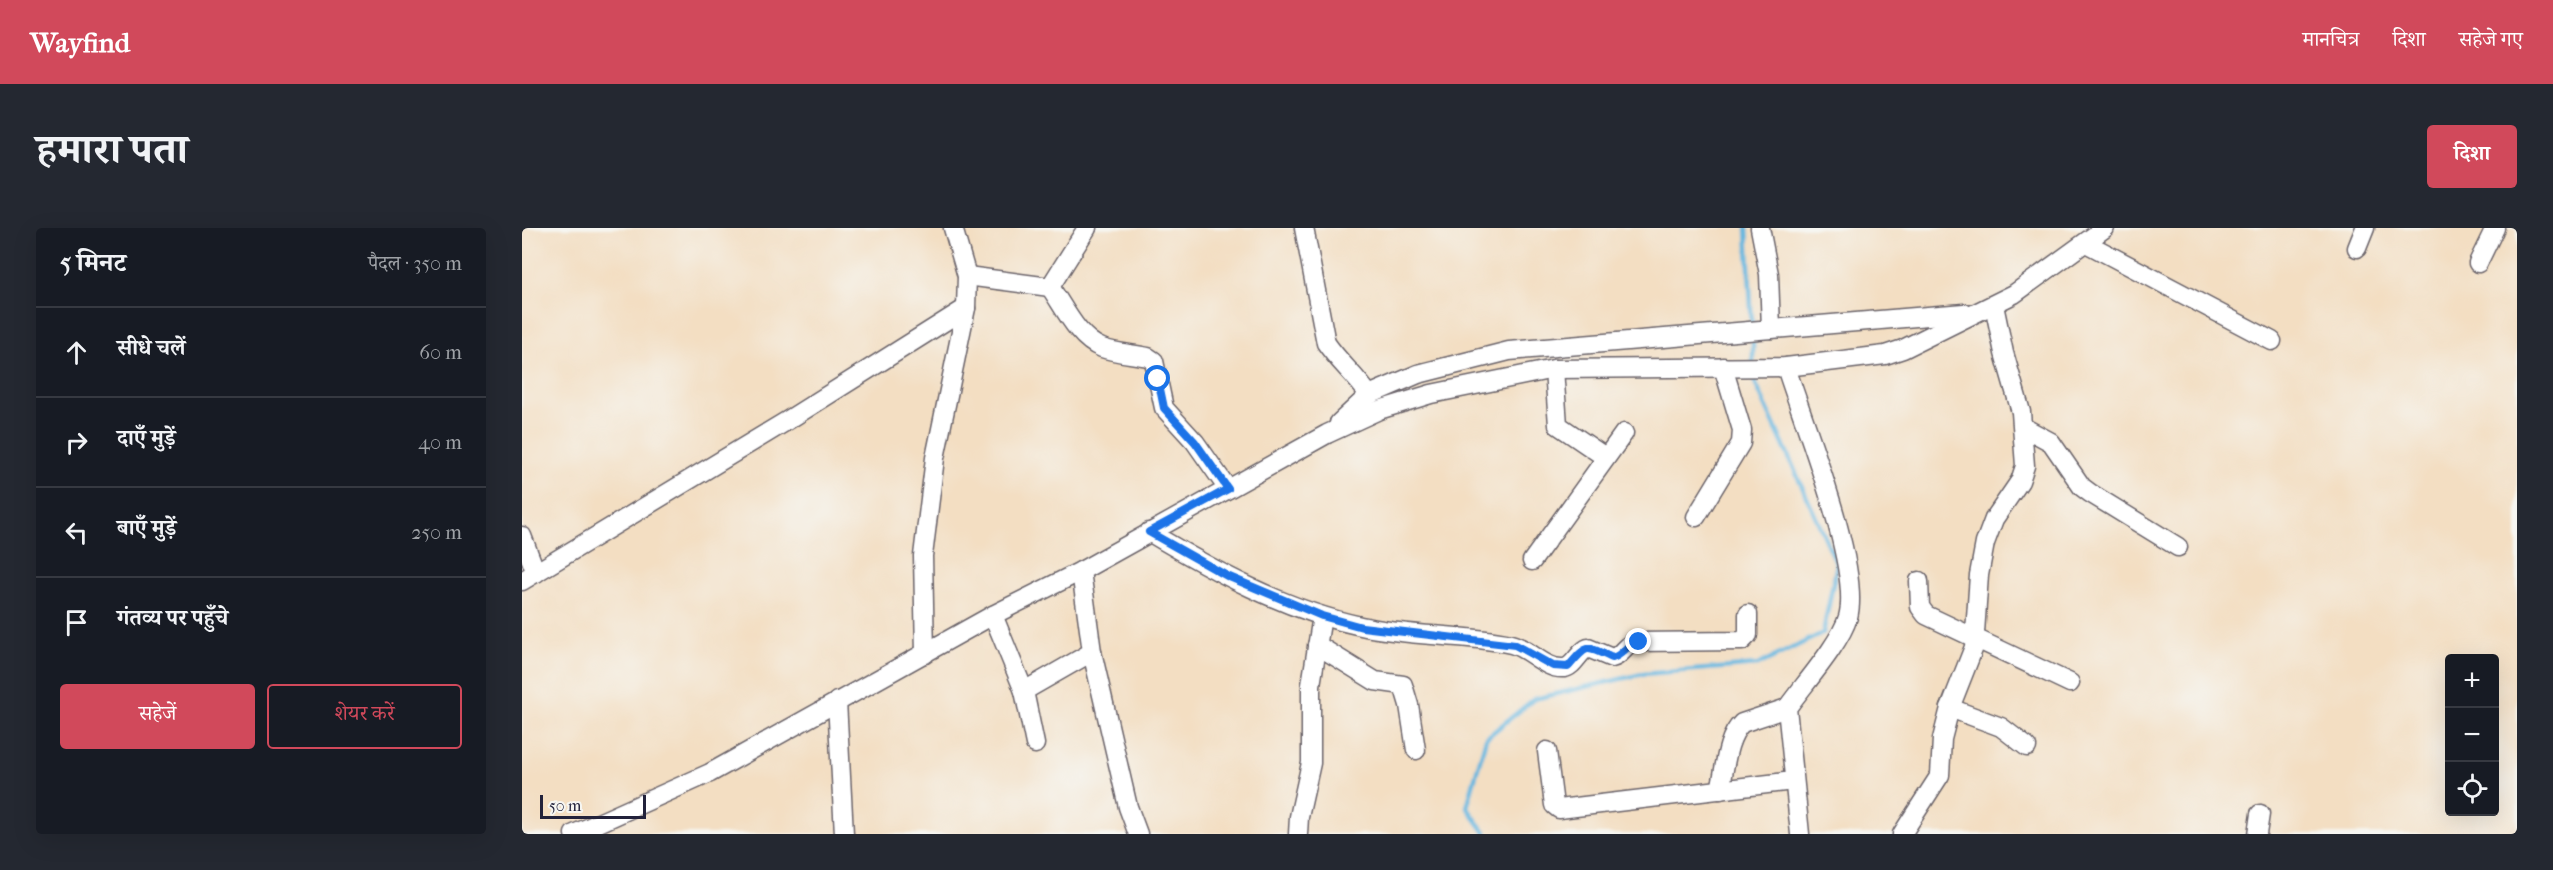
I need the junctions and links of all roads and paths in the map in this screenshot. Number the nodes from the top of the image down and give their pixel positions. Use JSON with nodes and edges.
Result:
{"nodes":[{"id":1,"x":953,"y":228,"type":"edge"},
{"id":2,"x":1087,"y":228,"type":"edge"},
{"id":3,"x":1304,"y":228,"type":"edge"},
{"id":4,"x":1760,"y":228,"type":"edge"},
{"id":5,"x":2105,"y":228,"type":"edge"},
{"id":6,"x":2365,"y":228,"type":"edge"},
{"id":7,"x":2495,"y":228,"type":"edge"},
{"id":8,"x":2085,"y":243,"type":"junction"},
{"id":9,"x":2357,"y":248,"type":"dead end"},
{"id":10,"x":2478,"y":262,"type":"dead end"},
{"id":11,"x":967,"y":276,"type":"junction"},
{"id":12,"x":1050,"y":287,"type":"junction"},
{"id":13,"x":1994,"y":305,"type":"junction"},
{"id":14,"x":966,"y":308,"type":"junction"},
{"id":15,"x":1976,"y":312,"type":"junction"},
{"id":16,"x":1767,"y":330,"type":"junction"},
{"id":17,"x":2272,"y":341,"type":"dead end"},
{"id":18,"x":1730,"y":367,"type":"junction"},
{"id":19,"x":1786,"y":367,"type":"junction"},
{"id":20,"x":1554,"y":369,"type":"junction"},
{"id":21,"x":1369,"y":395,"type":"junction"},
{"id":22,"x":2023,"y":427,"type":"junction"},
{"id":23,"x":1624,"y":433,"type":"dead end"},
{"id":24,"x":1327,"y":434,"type":"junction"},
{"id":25,"x":1605,"y":457,"type":"junction"},
{"id":26,"x":1228,"y":489,"type":"junction"},
{"id":27,"x":1696,"y":517,"type":"dead end"},
{"id":28,"x":1149,"y":532,"type":"junction"},
{"id":29,"x":522,"y":536,"type":"edge"},
{"id":30,"x":2178,"y":547,"type":"dead end"},
{"id":31,"x":1532,"y":561,"type":"dead end"},
{"id":32,"x":1081,"y":572,"type":"junction"},
{"id":33,"x":529,"y":577,"type":"edge"},
{"id":34,"x":1919,"y":581,"type":"dead end"},
{"id":35,"x":1748,"y":614,"type":"dead end"},
{"id":36,"x":993,"y":615,"type":"junction"},
{"id":37,"x":1322,"y":616,"type":"junction"},
{"id":38,"x":1974,"y":636,"type":"junction"},
{"id":39,"x":1317,"y":645,"type":"junction"},
{"id":40,"x":1092,"y":652,"type":"junction"},
{"id":41,"x":925,"y":654,"type":"junction"},
{"id":42,"x":2070,"y":683,"type":"dead end"},
{"id":43,"x":1024,"y":691,"type":"junction"},
{"id":44,"x":837,"y":701,"type":"junction"},
{"id":45,"x":1787,"y":708,"type":"junction"},
{"id":46,"x":1950,"y":708,"type":"junction"},
{"id":47,"x":1035,"y":744,"type":"dead end"},
{"id":48,"x":2027,"y":747,"type":"dead end"},
{"id":49,"x":1416,"y":750,"type":"dead end"},
{"id":50,"x":1547,"y":751,"type":"dead end"},
{"id":51,"x":1793,"y":781,"type":"junction"},
{"id":52,"x":1720,"y":790,"type":"junction"},
{"id":53,"x":2260,"y":814,"type":"dead end"},
{"id":54,"x":583,"y":832,"type":"edge"},
{"id":55,"x":844,"y":834,"type":"edge"},
{"id":56,"x":1138,"y":834,"type":"edge"},
{"id":57,"x":1298,"y":834,"type":"edge"},
{"id":58,"x":1800,"y":834,"type":"edge"},
{"id":59,"x":1902,"y":834,"type":"edge"},
{"id":60,"x":2257,"y":834,"type":"edge"}],
"edges":[{"from":1,"to":11,"type":"street"},
{"from":2,"to":12,"type":"street"},
{"from":3,"to":21,"type":"street"},
{"from":4,"to":16,"type":"street"},
{"from":5,"to":8,"type":"street"},
{"from":6,"to":9,"type":"street"},
{"from":7,"to":10,"type":"street"},
{"from":8,"to":13,"type":"street"},
{"from":8,"to":17,"type":"street"},
{"from":11,"to":12,"type":"street"},
{"from":11,"to":14,"type":"street"},
{"from":12,"to":26,"type":"street"},
{"from":13,"to":15,"type":"street"},
{"from":13,"to":22,"type":"street"},
{"from":14,"to":33,"type":"street"},
{"from":14,"to":41,"type":"street"},
{"from":15,"to":16,"type":"street"},
{"from":15,"to":19,"type":"street"},
{"from":16,"to":21,"type":"street"},
{"from":18,"to":19,"type":"street"},
{"from":18,"to":20,"type":"street"},
{"from":18,"to":27,"type":"street"},
{"from":19,"to":45,"type":"street"},
{"from":20,"to":24,"type":"street"},
{"from":20,"to":25,"type":"street"},
{"from":21,"to":24,"type":"street"},
{"from":22,"to":30,"type":"street"},
{"from":22,"to":38,"type":"street"},
{"from":23,"to":25,"type":"street"},
{"from":24,"to":26,"type":"street"},
{"from":25,"to":31,"type":"street"},
{"from":26,"to":28,"type":"street"},
{"from":28,"to":32,"type":"street"},
{"from":28,"to":37,"type":"street"},
{"from":29,"to":33,"type":"street"},
{"from":32,"to":36,"type":"street"},
{"from":32,"to":40,"type":"street"},
{"from":34,"to":38,"type":"street"},
{"from":35,"to":37,"type":"street"},
{"from":36,"to":41,"type":"street"},
{"from":36,"to":43,"type":"street"},
{"from":37,"to":39,"type":"street"},
{"from":38,"to":42,"type":"street"},
{"from":38,"to":46,"type":"street"},
{"from":39,"to":49,"type":"street"},
{"from":39,"to":57,"type":"street"},
{"from":40,"to":43,"type":"street"},
{"from":40,"to":56,"type":"street"},
{"from":41,"to":44,"type":"street"},
{"from":43,"to":47,"type":"street"},
{"from":44,"to":54,"type":"street"},
{"from":44,"to":55,"type":"street"},
{"from":45,"to":51,"type":"street"},
{"from":45,"to":52,"type":"street"},
{"from":46,"to":48,"type":"street"},
{"from":46,"to":59,"type":"street"},
{"from":50,"to":52,"type":"street"},
{"from":51,"to":52,"type":"street"},
{"from":51,"to":58,"type":"street"},
{"from":53,"to":60,"type":"street"}]}
